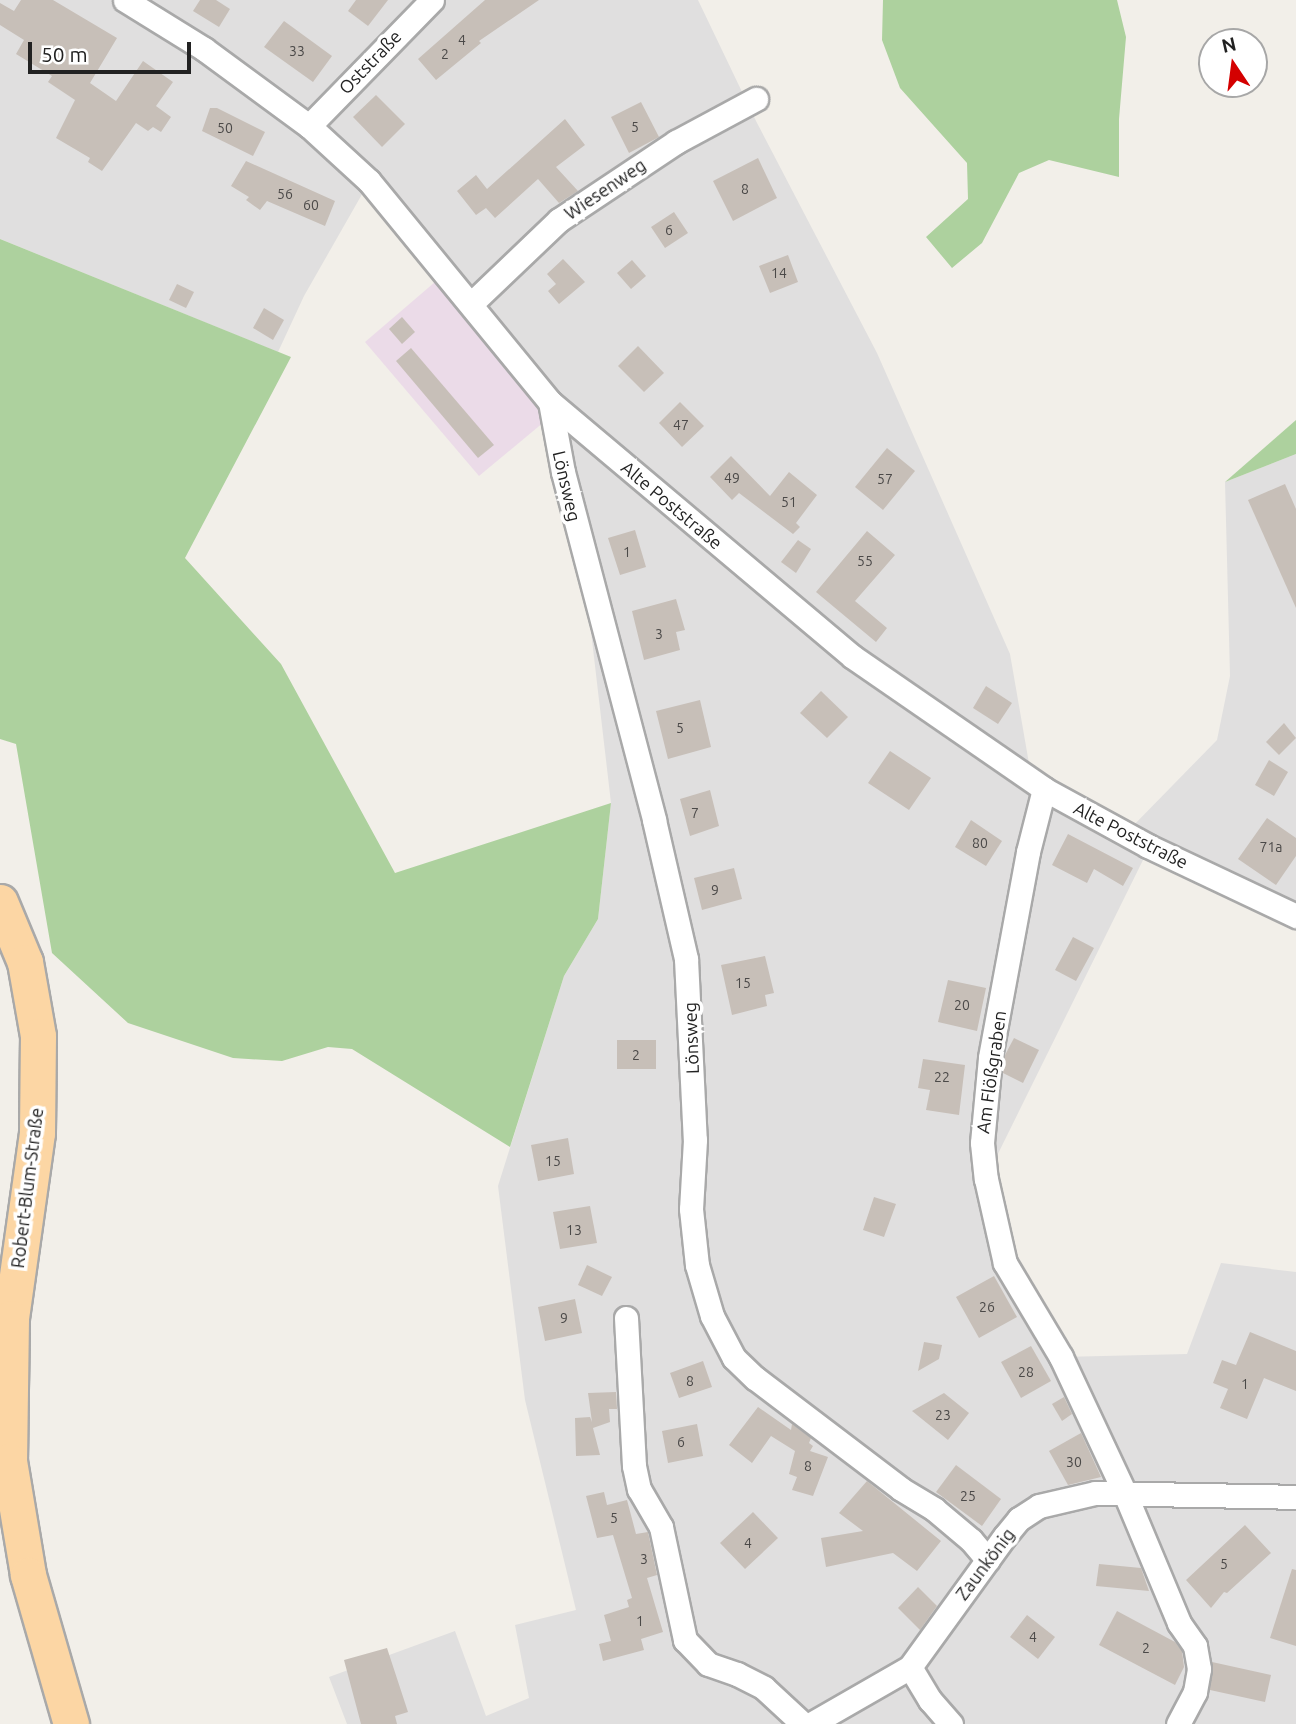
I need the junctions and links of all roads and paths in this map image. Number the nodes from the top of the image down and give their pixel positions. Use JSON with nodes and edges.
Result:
{"nodes":[{"id":1,"x":125,"y":0,"type":"edge"},
{"id":2,"x":432,"y":0,"type":"edge"},
{"id":3,"x":756,"y":99,"type":"dead end"},
{"id":4,"x":309,"y":126,"type":"junction"},
{"id":5,"x":472,"y":303,"type":"junction"},
{"id":6,"x":550,"y":402,"type":"junction"},
{"id":7,"x":1044,"y":789,"type":"junction"},
{"id":8,"x":0,"y":902,"type":"edge"},
{"id":9,"x":1296,"y":916,"type":"edge"},
{"id":10,"x":626,"y":1318,"type":"dead end"},
{"id":11,"x":1126,"y":1496,"type":"junction"},
{"id":12,"x":1296,"y":1497,"type":"edge"},
{"id":13,"x":988,"y":1560,"type":"junction"},
{"id":14,"x":910,"y":1667,"type":"junction"},
{"id":15,"x":71,"y":1724,"type":"edge"},
{"id":16,"x":803,"y":1724,"type":"edge"},
{"id":17,"x":811,"y":1724,"type":"edge"},
{"id":18,"x":951,"y":1724,"type":"edge"},
{"id":19,"x":1178,"y":1724,"type":"edge"}],
"edges":[{"from":1,"to":4,"type":"street","name":"Alte Poststraße"},
{"from":2,"to":4,"type":"street","name":"Oststraße"},
{"from":3,"to":5,"type":"street","name":"Wiesenweg"},
{"from":4,"to":5,"type":"street","name":"Alte Poststraße"},
{"from":5,"to":6,"type":"street","name":"Alte Poststraße"},
{"from":6,"to":7,"type":"street","name":"Alte Poststraße"},
{"from":6,"to":13,"type":"street","name":"Lönsweg"},
{"from":7,"to":9,"type":"street","name":"Alte Poststraße"},
{"from":7,"to":11,"type":"street","name":"Am Flößgraben"},
{"from":8,"to":15,"type":"main road","name":"Robert-Blum-Straße"},
{"from":10,"to":16,"type":"street"},
{"from":11,"to":12,"type":"street"},
{"from":11,"to":13,"type":"street","name":"Zaunkönig"},
{"from":11,"to":19,"type":"street","name":"Am Flößgraben"},
{"from":13,"to":14,"type":"street","name":"Zaunkönig"},
{"from":14,"to":17,"type":"street"},
{"from":14,"to":18,"type":"street"}]}
